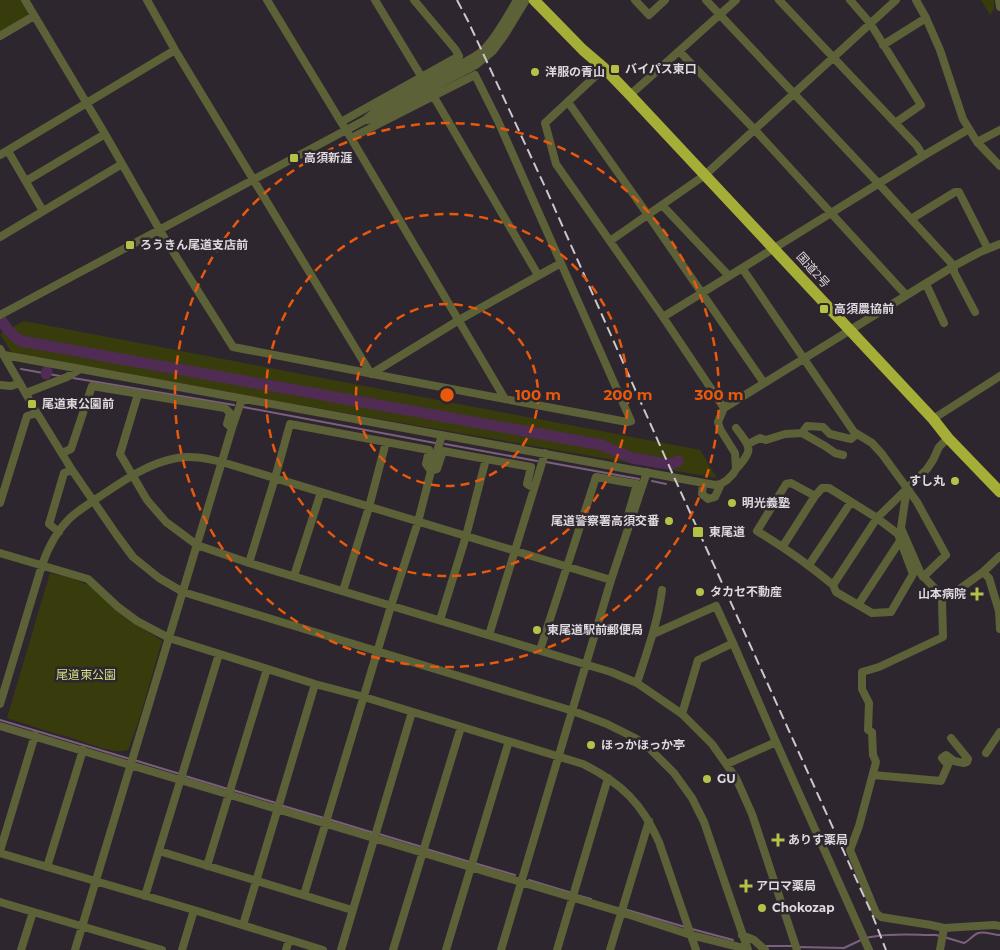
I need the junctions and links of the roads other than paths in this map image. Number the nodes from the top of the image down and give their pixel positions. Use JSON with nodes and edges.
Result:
{"nodes":[{"id":1,"x":25,"y":0,"type":"edge"},
{"id":2,"x":147,"y":0,"type":"edge"},
{"id":3,"x":267,"y":0,"type":"edge"},
{"id":4,"x":375,"y":0,"type":"edge"},
{"id":5,"x":414,"y":0,"type":"edge"},
{"id":6,"x":517,"y":0,"type":"edge"},
{"id":7,"x":526,"y":0,"type":"edge"},
{"id":8,"x":534,"y":0,"type":"edge"},
{"id":9,"x":544,"y":0,"type":"edge"},
{"id":10,"x":635,"y":0,"type":"edge"},
{"id":11,"x":665,"y":0,"type":"edge"},
{"id":12,"x":706,"y":0,"type":"edge"},
{"id":13,"x":736,"y":0,"type":"edge"},
{"id":14,"x":779,"y":0,"type":"edge"},
{"id":15,"x":850,"y":0,"type":"edge"},
{"id":16,"x":896,"y":0,"type":"edge"},
{"id":17,"x":916,"y":0,"type":"edge"},
{"id":18,"x":999,"y":0,"type":"edge"},
{"id":19,"x":1000,"y":7,"type":"edge"},
{"id":20,"x":719,"y":15,"type":"junction"},
{"id":21,"x":34,"y":16,"type":"junction"},
{"id":22,"x":926,"y":18,"type":"junction"},
{"id":23,"x":870,"y":23,"type":"junction"},
{"id":24,"x":0,"y":36,"type":"edge"},
{"id":25,"x":883,"y":45,"type":"junction"},
{"id":26,"x":175,"y":50,"type":"junction"},
{"id":27,"x":679,"y":51,"type":"junction"},
{"id":28,"x":833,"y":57,"type":"junction"},
{"id":29,"x":604,"y":68,"type":"junction"},
{"id":30,"x":421,"y":76,"type":"junction"},
{"id":31,"x":793,"y":93,"type":"junction"},
{"id":32,"x":630,"y":94,"type":"junction"},
{"id":33,"x":434,"y":97,"type":"junction"},
{"id":34,"x":568,"y":102,"type":"junction"},
{"id":35,"x":87,"y":104,"type":"junction"},
{"id":36,"x":365,"y":120,"type":"junction"},
{"id":37,"x":341,"y":122,"type":"junction"},
{"id":38,"x":895,"y":123,"type":"junction"},
{"id":39,"x":969,"y":128,"type":"junction"},
{"id":40,"x":345,"y":130,"type":"junction"},
{"id":41,"x":755,"y":130,"type":"junction"},
{"id":42,"x":1000,"y":130,"type":"edge"},
{"id":43,"x":105,"y":134,"type":"junction"},
{"id":44,"x":350,"y":138,"type":"junction"},
{"id":45,"x":977,"y":142,"type":"junction"},
{"id":46,"x":8,"y":151,"type":"junction"},
{"id":47,"x":0,"y":155,"type":"edge"},
{"id":48,"x":923,"y":156,"type":"junction"},
{"id":49,"x":122,"y":164,"type":"junction"},
{"id":50,"x":1000,"y":166,"type":"edge"},
{"id":51,"x":705,"y":175,"type":"junction"},
{"id":52,"x":254,"y":179,"type":"junction"},
{"id":53,"x":26,"y":181,"type":"junction"},
{"id":54,"x":878,"y":183,"type":"junction"},
{"id":55,"x":662,"y":205,"type":"junction"},
{"id":56,"x":43,"y":210,"type":"junction"},
{"id":57,"x":831,"y":213,"type":"junction"},
{"id":58,"x":648,"y":215,"type":"junction"},
{"id":59,"x":911,"y":219,"type":"junction"},
{"id":60,"x":160,"y":229,"type":"junction"},
{"id":61,"x":0,"y":237,"type":"edge"},
{"id":62,"x":610,"y":241,"type":"junction"},
{"id":63,"x":1000,"y":244,"type":"edge"},
{"id":64,"x":774,"y":248,"type":"junction"},
{"id":65,"x":988,"y":249,"type":"junction"},
{"id":66,"x":561,"y":263,"type":"junction"},
{"id":67,"x":954,"y":266,"type":"junction"},
{"id":68,"x":742,"y":268,"type":"junction"},
{"id":69,"x":538,"y":275,"type":"junction"},
{"id":70,"x":729,"y":276,"type":"junction"},
{"id":71,"x":926,"y":284,"type":"junction"},
{"id":72,"x":702,"y":293,"type":"junction"},
{"id":73,"x":906,"y":295,"type":"junction"},
{"id":74,"x":975,"y":312,"type":"dead end"},
{"id":75,"x":3,"y":313,"type":"edge"},
{"id":76,"x":663,"y":317,"type":"junction"},
{"id":77,"x":459,"y":320,"type":"junction"},
{"id":78,"x":944,"y":323,"type":"dead end"},
{"id":79,"x":850,"y":331,"type":"junction"},
{"id":80,"x":2,"y":352,"type":"edge"},
{"id":81,"x":803,"y":359,"type":"junction"},
{"id":82,"x":80,"y":369,"type":"junction"},
{"id":83,"x":371,"y":374,"type":"junction"},
{"id":84,"x":1000,"y":376,"type":"edge"},
{"id":85,"x":20,"y":383,"type":"junction"},
{"id":86,"x":764,"y":383,"type":"junction"},
{"id":87,"x":0,"y":385,"type":"edge"},
{"id":88,"x":26,"y":393,"type":"junction"},
{"id":89,"x":138,"y":394,"type":"junction"},
{"id":90,"x":242,"y":398,"type":"junction"},
{"id":91,"x":506,"y":398,"type":"junction"},
{"id":92,"x":724,"y":408,"type":"junction"},
{"id":93,"x":38,"y":414,"type":"junction"},
{"id":94,"x":933,"y":419,"type":"junction"},
{"id":95,"x":232,"y":428,"type":"junction"},
{"id":96,"x":736,"y":428,"type":"dead end"},
{"id":97,"x":802,"y":433,"type":"junction"},
{"id":98,"x":830,"y":434,"type":"junction"},
{"id":99,"x":857,"y":434,"type":"junction"},
{"id":100,"x":442,"y":435,"type":"junction"},
{"id":101,"x":948,"y":438,"type":"junction"},
{"id":102,"x":386,"y":442,"type":"junction"},
{"id":103,"x":748,"y":444,"type":"junction"},
{"id":104,"x":825,"y":446,"type":"junction"},
{"id":105,"x":62,"y":453,"type":"junction"},
{"id":106,"x":545,"y":453,"type":"junction"},
{"id":107,"x":843,"y":455,"type":"dead end"},
{"id":108,"x":486,"y":459,"type":"junction"},
{"id":109,"x":222,"y":462,"type":"junction"},
{"id":110,"x":736,"y":468,"type":"junction"},
{"id":111,"x":72,"y":470,"type":"junction"},
{"id":112,"x":431,"y":471,"type":"junction"},
{"id":113,"x":647,"y":472,"type":"junction"},
{"id":114,"x":133,"y":475,"type":"junction"},
{"id":115,"x":275,"y":478,"type":"junction"},
{"id":116,"x":704,"y":483,"type":"junction"},
{"id":117,"x":721,"y":484,"type":"junction"},
{"id":118,"x":534,"y":488,"type":"junction"},
{"id":119,"x":908,"y":488,"type":"junction"},
{"id":120,"x":321,"y":492,"type":"junction"},
{"id":121,"x":1000,"y":492,"type":"edge"},
{"id":122,"x":815,"y":496,"type":"junction"},
{"id":123,"x":93,"y":501,"type":"junction"},
{"id":124,"x":851,"y":502,"type":"junction"},
{"id":125,"x":0,"y":503,"type":"edge"},
{"id":126,"x":369,"y":507,"type":"junction"},
{"id":127,"x":877,"y":518,"type":"junction"},
{"id":128,"x":418,"y":522,"type":"junction"},
{"id":129,"x":630,"y":524,"type":"junction"},
{"id":130,"x":59,"y":532,"type":"junction"},
{"id":131,"x":466,"y":536,"type":"junction"},
{"id":132,"x":900,"y":541,"type":"junction"},
{"id":133,"x":197,"y":545,"type":"junction"},
{"id":134,"x":783,"y":546,"type":"junction"},
{"id":135,"x":514,"y":551,"type":"junction"},
{"id":136,"x":0,"y":553,"type":"edge"},
{"id":137,"x":1000,"y":556,"type":"edge"},
{"id":138,"x":249,"y":562,"type":"junction"},
{"id":139,"x":42,"y":565,"type":"junction"},
{"id":140,"x":809,"y":565,"type":"junction"},
{"id":141,"x":566,"y":566,"type":"junction"},
{"id":142,"x":983,"y":572,"type":"junction"},
{"id":143,"x":294,"y":576,"type":"junction"},
{"id":144,"x":923,"y":577,"type":"junction"},
{"id":145,"x":611,"y":580,"type":"junction"},
{"id":146,"x":833,"y":585,"type":"junction"},
{"id":147,"x":662,"y":590,"type":"dead end"},
{"id":148,"x":343,"y":591,"type":"junction"},
{"id":149,"x":183,"y":592,"type":"junction"},
{"id":150,"x":944,"y":598,"type":"junction"},
{"id":151,"x":858,"y":605,"type":"junction"},
{"id":152,"x":391,"y":606,"type":"junction"},
{"id":153,"x":440,"y":620,"type":"junction"},
{"id":154,"x":1000,"y":629,"type":"edge"},
{"id":155,"x":653,"y":634,"type":"junction"},
{"id":156,"x":489,"y":635,"type":"junction"},
{"id":157,"x":169,"y":638,"type":"junction"},
{"id":158,"x":733,"y":643,"type":"junction"},
{"id":159,"x":540,"y":650,"type":"junction"},
{"id":160,"x":378,"y":652,"type":"junction"},
{"id":161,"x":219,"y":654,"type":"junction"},
{"id":162,"x":586,"y":665,"type":"junction"},
{"id":163,"x":267,"y":669,"type":"junction"},
{"id":164,"x":637,"y":683,"type":"junction"},
{"id":165,"x":315,"y":684,"type":"junction"},
{"id":166,"x":364,"y":697,"type":"junction"},
{"id":167,"x":0,"y":704,"type":"edge"},
{"id":168,"x":573,"y":711,"type":"junction"},
{"id":169,"x":412,"y":712,"type":"junction"},
{"id":170,"x":682,"y":714,"type":"junction"},
{"id":171,"x":0,"y":726,"type":"edge"},
{"id":172,"x":461,"y":727,"type":"junction"},
{"id":173,"x":1000,"y":732,"type":"edge"},
{"id":174,"x":35,"y":735,"type":"junction"},
{"id":175,"x":951,"y":738,"type":"dead end"},
{"id":176,"x":509,"y":741,"type":"junction"},
{"id":177,"x":776,"y":742,"type":"junction"},
{"id":178,"x":83,"y":750,"type":"junction"},
{"id":179,"x":986,"y":752,"type":"dead end"},
{"id":180,"x":558,"y":757,"type":"junction"},
{"id":181,"x":132,"y":761,"type":"junction"},
{"id":182,"x":727,"y":764,"type":"junction"},
{"id":183,"x":873,"y":775,"type":"junction"},
{"id":184,"x":182,"y":777,"type":"junction"},
{"id":185,"x":608,"y":778,"type":"junction"},
{"id":186,"x":230,"y":792,"type":"junction"},
{"id":187,"x":278,"y":805,"type":"junction"},
{"id":188,"x":326,"y":820,"type":"junction"},
{"id":189,"x":649,"y":821,"type":"junction"},
{"id":190,"x":375,"y":835,"type":"junction"},
{"id":191,"x":424,"y":850,"type":"junction"},
{"id":192,"x":159,"y":851,"type":"junction"},
{"id":193,"x":0,"y":852,"type":"edge"},
{"id":194,"x":472,"y":864,"type":"junction"},
{"id":195,"x":207,"y":866,"type":"junction"},
{"id":196,"x":48,"y":867,"type":"junction"},
{"id":197,"x":96,"y":881,"type":"junction"},
{"id":198,"x":256,"y":881,"type":"junction"},
{"id":199,"x":521,"y":882,"type":"junction"},
{"id":200,"x":304,"y":895,"type":"junction"},
{"id":201,"x":573,"y":895,"type":"junction"},
{"id":202,"x":145,"y":896,"type":"junction"},
{"id":203,"x":0,"y":902,"type":"edge"},
{"id":204,"x":194,"y":910,"type":"junction"},
{"id":205,"x":352,"y":910,"type":"junction"},
{"id":206,"x":622,"y":910,"type":"junction"},
{"id":207,"x":33,"y":912,"type":"junction"},
{"id":208,"x":243,"y":925,"type":"junction"},
{"id":209,"x":82,"y":926,"type":"junction"},
{"id":210,"x":1000,"y":926,"type":"edge"},
{"id":211,"x":689,"y":930,"type":"junction"},
{"id":212,"x":942,"y":934,"type":"junction"},
{"id":213,"x":742,"y":935,"type":"junction"},
{"id":214,"x":290,"y":940,"type":"junction"},
{"id":215,"x":132,"y":941,"type":"junction"},
{"id":216,"x":796,"y":947,"type":"edge"},
{"id":217,"x":747,"y":949,"type":"edge"},
{"id":218,"x":21,"y":950,"type":"edge"},
{"id":219,"x":75,"y":950,"type":"edge"},
{"id":220,"x":129,"y":950,"type":"edge"},
{"id":221,"x":162,"y":950,"type":"edge"},
{"id":222,"x":182,"y":950,"type":"edge"},
{"id":223,"x":286,"y":950,"type":"edge"},
{"id":224,"x":323,"y":950,"type":"edge"},
{"id":225,"x":341,"y":950,"type":"edge"},
{"id":226,"x":394,"y":950,"type":"edge"},
{"id":227,"x":446,"y":950,"type":"edge"},
{"id":228,"x":501,"y":950,"type":"edge"},
{"id":229,"x":557,"y":950,"type":"edge"},
{"id":230,"x":610,"y":950,"type":"edge"},
{"id":231,"x":696,"y":950,"type":"edge"},
{"id":232,"x":765,"y":950,"type":"edge"},
{"id":233,"x":869,"y":950,"type":"edge"},
{"id":234,"x":940,"y":950,"type":"edge"}],
"edges":[{"from":1,"to":21,"type":"street"},
{"from":2,"to":26,"type":"street"},
{"from":3,"to":37,"type":"street"},
{"from":4,"to":30,"type":"street"},
{"from":5,"to":30,"type":"street"},
{"from":6,"to":36,"type":"street"},
{"from":7,"to":36,"type":"street"},
{"from":8,"to":29,"type":"highway","name":"国道2号"},
{"from":9,"to":29,"type":"highway","name":"国道2号"},
{"from":10,"to":11,"type":"street"},
{"from":12,"to":20,"type":"street"},
{"from":13,"to":20,"type":"street"},
{"from":14,"to":28,"type":"street"},
{"from":15,"to":23,"type":"street"},
{"from":16,"to":23,"type":"street"},
{"from":17,"to":22,"type":"street"},
{"from":18,"to":19,"type":"street"},
{"from":20,"to":27,"type":"street"},
{"from":20,"to":31,"type":"street"},
{"from":21,"to":24,"type":"street"},
{"from":21,"to":35,"type":"street"},
{"from":22,"to":25,"type":"street"},
{"from":22,"to":39,"type":"street"},
{"from":23,"to":25,"type":"street"},
{"from":23,"to":28,"type":"street"},
{"from":25,"to":38,"type":"street"},
{"from":26,"to":35,"type":"street"},
{"from":26,"to":52,"type":"street"},
{"from":27,"to":32,"type":"street"},
{"from":27,"to":41,"type":"street"},
{"from":28,"to":31,"type":"street"},
{"from":28,"to":38,"type":"street"},
{"from":29,"to":32,"type":"highway","name":"国道2号"},
{"from":29,"to":34,"type":"street"},
{"from":30,"to":37,"type":"street"},
{"from":31,"to":41,"type":"street"},
{"from":31,"to":54,"type":"street"},
{"from":32,"to":51,"type":"highway","name":"国道2号"},
{"from":33,"to":44,"type":"street"},
{"from":33,"to":66,"type":"street"},
{"from":33,"to":69,"type":"street"},
{"from":34,"to":58,"type":"street"},
{"from":34,"to":62,"type":"street"},
{"from":35,"to":43,"type":"street"},
{"from":35,"to":46,"type":"street"},
{"from":36,"to":40,"type":"street"},
{"from":37,"to":40,"type":"street"},
{"from":38,"to":48,"type":"street"},
{"from":39,"to":45,"type":"street"},
{"from":39,"to":48,"type":"street"},
{"from":40,"to":44,"type":"street"},
{"from":40,"to":52,"type":"street"},
{"from":41,"to":51,"type":"street"},
{"from":41,"to":57,"type":"street"},
{"from":42,"to":45,"type":"street"},
{"from":43,"to":49,"type":"street"},
{"from":43,"to":53,"type":"street"},
{"from":44,"to":77,"type":"street"},
{"from":45,"to":50,"type":"street"},
{"from":46,"to":47,"type":"street"},
{"from":46,"to":53,"type":"street"},
{"from":48,"to":54,"type":"street"},
{"from":49,"to":56,"type":"street"},
{"from":49,"to":60,"type":"street"},
{"from":51,"to":55,"type":"street"},
{"from":51,"to":64,"type":"highway","name":"国道2号"},
{"from":52,"to":60,"type":"street"},
{"from":52,"to":83,"type":"street"},
{"from":53,"to":56,"type":"street"},
{"from":54,"to":57,"type":"street"},
{"from":54,"to":59,"type":"street"},
{"from":55,"to":58,"type":"street"},
{"from":55,"to":70,"type":"street"},
{"from":56,"to":61,"type":"street"},
{"from":57,"to":64,"type":"street"},
{"from":57,"to":73,"type":"street"},
{"from":58,"to":62,"type":"street"},
{"from":58,"to":72,"type":"street"},
{"from":59,"to":65,"type":"street"},
{"from":59,"to":67,"type":"street"},
{"from":60,"to":75,"type":"street"},
{"from":60,"to":83,"type":"street"},
{"from":62,"to":76,"type":"street"},
{"from":63,"to":65,"type":"street"},
{"from":64,"to":68,"type":"street"},
{"from":64,"to":79,"type":"highway","name":"国道2号"},
{"from":65,"to":67,"type":"street"},
{"from":66,"to":69,"type":"street"},
{"from":66,"to":91,"type":"street"},
{"from":67,"to":71,"type":"street"},
{"from":67,"to":74,"type":"street"},
{"from":68,"to":70,"type":"street"},
{"from":68,"to":81,"type":"street"},
{"from":69,"to":77,"type":"street"},
{"from":70,"to":72,"type":"street"},
{"from":71,"to":73,"type":"street"},
{"from":71,"to":78,"type":"street"},
{"from":72,"to":76,"type":"street"},
{"from":72,"to":86,"type":"street"},
{"from":73,"to":79,"type":"street"},
{"from":76,"to":92,"type":"street"},
{"from":77,"to":83,"type":"street"},
{"from":77,"to":91,"type":"street"},
{"from":79,"to":81,"type":"street"},
{"from":79,"to":94,"type":"highway","name":"国道2号"},
{"from":80,"to":82,"type":"street"},
{"from":80,"to":85,"type":"street"},
{"from":81,"to":86,"type":"street"},
{"from":81,"to":99,"type":"street"},
{"from":82,"to":88,"type":"street"},
{"from":82,"to":90,"type":"street"},
{"from":83,"to":91,"type":"street"},
{"from":84,"to":94,"type":"street"},
{"from":85,"to":87,"type":"street"},
{"from":85,"to":88,"type":"street"},
{"from":86,"to":92,"type":"street"},
{"from":88,"to":93,"type":"street"},
{"from":89,"to":95,"type":"street"},
{"from":89,"to":105,"type":"street"},
{"from":89,"to":114,"type":"street"},
{"from":90,"to":95,"type":"street"},
{"from":90,"to":100,"type":"street"},
{"from":92,"to":110,"type":"street"},
{"from":93,"to":105,"type":"street"},
{"from":93,"to":125,"type":"street"},
{"from":94,"to":101,"type":"highway","name":"国道2号"},
{"from":95,"to":109,"type":"street"},
{"from":96,"to":103,"type":"street"},
{"from":97,"to":98,"type":"street"},
{"from":97,"to":103,"type":"street"},
{"from":97,"to":104,"type":"street"},
{"from":98,"to":99,"type":"street"},
{"from":98,"to":104,"type":"street"},
{"from":99,"to":119,"type":"street"},
{"from":100,"to":106,"type":"street"},
{"from":100,"to":112,"type":"street"},
{"from":101,"to":119,"type":"street"},
{"from":101,"to":121,"type":"highway","name":"国道2号"},
{"from":102,"to":112,"type":"street"},
{"from":102,"to":115,"type":"street"},
{"from":102,"to":126,"type":"street"},
{"from":103,"to":110,"type":"street"},
{"from":104,"to":107,"type":"street"},
{"from":105,"to":111,"type":"street"},
{"from":106,"to":113,"type":"street"},
{"from":106,"to":118,"type":"street"},
{"from":108,"to":112,"type":"street"},
{"from":108,"to":118,"type":"street"},
{"from":108,"to":131,"type":"street"},
{"from":109,"to":114,"type":"street"},
{"from":109,"to":115,"type":"street"},
{"from":109,"to":133,"type":"street"},
{"from":110,"to":117,"type":"street"},
{"from":111,"to":123,"type":"street"},
{"from":111,"to":130,"type":"street"},
{"from":112,"to":128,"type":"street"},
{"from":113,"to":116,"type":"street"},
{"from":113,"to":129,"type":"street"},
{"from":114,"to":123,"type":"street"},
{"from":114,"to":133,"type":"street"},
{"from":115,"to":120,"type":"street"},
{"from":115,"to":138,"type":"street"},
{"from":116,"to":117,"type":"street"},
{"from":116,"to":117,"type":"street"},
{"from":118,"to":135,"type":"street"},
{"from":119,"to":127,"type":"street"},
{"from":119,"to":144,"type":"street"},
{"from":119,"to":144,"type":"street"},
{"from":120,"to":126,"type":"street"},
{"from":120,"to":143,"type":"street"},
{"from":122,"to":124,"type":"street"},
{"from":122,"to":134,"type":"street"},
{"from":122,"to":134,"type":"street"},
{"from":123,"to":130,"type":"street"},
{"from":123,"to":149,"type":"street"},
{"from":124,"to":127,"type":"street"},
{"from":124,"to":140,"type":"street"},
{"from":126,"to":128,"type":"street"},
{"from":126,"to":148,"type":"street"},
{"from":127,"to":132,"type":"street"},
{"from":127,"to":146,"type":"street"},
{"from":128,"to":131,"type":"street"},
{"from":128,"to":152,"type":"street"},
{"from":129,"to":141,"type":"street"},
{"from":129,"to":145,"type":"street"},
{"from":130,"to":139,"type":"street"},
{"from":131,"to":135,"type":"street"},
{"from":131,"to":153,"type":"street"},
{"from":132,"to":151,"type":"street"},
{"from":132,"to":151,"type":"street"},
{"from":133,"to":138,"type":"street"},
{"from":133,"to":149,"type":"street"},
{"from":134,"to":140,"type":"street"},
{"from":135,"to":141,"type":"street"},
{"from":135,"to":156,"type":"street"},
{"from":136,"to":139,"type":"street"},
{"from":137,"to":142,"type":"street"},
{"from":138,"to":143,"type":"street"},
{"from":139,"to":157,"type":"street"},
{"from":139,"to":167,"type":"street"},
{"from":140,"to":146,"type":"street"},
{"from":141,"to":145,"type":"street"},
{"from":141,"to":159,"type":"street"},
{"from":142,"to":150,"type":"street"},
{"from":142,"to":154,"type":"street"},
{"from":143,"to":148,"type":"street"},
{"from":144,"to":150,"type":"street"},
{"from":145,"to":162,"type":"street"},
{"from":146,"to":151,"type":"street"},
{"from":147,"to":155,"type":"street"},
{"from":148,"to":152,"type":"street"},
{"from":149,"to":157,"type":"street"},
{"from":149,"to":160,"type":"street"},
{"from":150,"to":183,"type":"street"},
{"from":152,"to":153,"type":"street"},
{"from":152,"to":160,"type":"street"},
{"from":153,"to":156,"type":"street"},
{"from":155,"to":158,"type":"street"},
{"from":155,"to":164,"type":"street"},
{"from":156,"to":159,"type":"street"},
{"from":157,"to":161,"type":"street"},
{"from":157,"to":181,"type":"street"},
{"from":158,"to":170,"type":"street"},
{"from":158,"to":177,"type":"street"},
{"from":159,"to":162,"type":"street"},
{"from":160,"to":166,"type":"street"},
{"from":160,"to":168,"type":"street"},
{"from":161,"to":163,"type":"street"},
{"from":161,"to":184,"type":"street"},
{"from":162,"to":164,"type":"street"},
{"from":162,"to":168,"type":"street"},
{"from":163,"to":165,"type":"street"},
{"from":163,"to":186,"type":"street"},
{"from":164,"to":170,"type":"street"},
{"from":165,"to":166,"type":"street"},
{"from":165,"to":187,"type":"street"},
{"from":166,"to":169,"type":"street"},
{"from":166,"to":188,"type":"street"},
{"from":168,"to":180,"type":"street"},
{"from":168,"to":213,"type":"street"},
{"from":169,"to":172,"type":"street"},
{"from":169,"to":190,"type":"street"},
{"from":170,"to":182,"type":"street"},
{"from":171,"to":174,"type":"street"},
{"from":172,"to":176,"type":"street"},
{"from":172,"to":191,"type":"street"},
{"from":173,"to":179,"type":"street"},
{"from":174,"to":178,"type":"street"},
{"from":174,"to":193,"type":"street"},
{"from":175,"to":183,"type":"street"},
{"from":176,"to":180,"type":"street"},
{"from":176,"to":194,"type":"street"},
{"from":177,"to":182,"type":"street"},
{"from":177,"to":233,"type":"street"},
{"from":178,"to":181,"type":"street"},
{"from":178,"to":196,"type":"street"},
{"from":180,"to":185,"type":"street"},
{"from":180,"to":199,"type":"street"},
{"from":181,"to":184,"type":"street"},
{"from":181,"to":197,"type":"street"},
{"from":182,"to":216,"type":"street"},
{"from":183,"to":212,"type":"street"},
{"from":184,"to":186,"type":"street"},
{"from":184,"to":192,"type":"street"},
{"from":185,"to":189,"type":"street"},
{"from":185,"to":201,"type":"street"},
{"from":186,"to":187,"type":"street"},
{"from":186,"to":195,"type":"street"},
{"from":187,"to":188,"type":"street"},
{"from":187,"to":198,"type":"street"},
{"from":188,"to":190,"type":"street"},
{"from":188,"to":200,"type":"street"},
{"from":189,"to":206,"type":"street"},
{"from":189,"to":211,"type":"street"},
{"from":190,"to":191,"type":"street"},
{"from":190,"to":205,"type":"street"},
{"from":191,"to":194,"type":"street"},
{"from":191,"to":226,"type":"street"},
{"from":192,"to":195,"type":"street"},
{"from":192,"to":202,"type":"street"},
{"from":193,"to":196,"type":"street"},
{"from":194,"to":199,"type":"street"},
{"from":194,"to":227,"type":"street"},
{"from":195,"to":198,"type":"street"},
{"from":196,"to":197,"type":"street"},
{"from":197,"to":202,"type":"street"},
{"from":197,"to":209,"type":"street"},
{"from":198,"to":200,"type":"street"},
{"from":198,"to":208,"type":"street"},
{"from":199,"to":201,"type":"street"},
{"from":199,"to":228,"type":"street"},
{"from":200,"to":205,"type":"street"},
{"from":201,"to":206,"type":"street"},
{"from":201,"to":229,"type":"street"},
{"from":202,"to":204,"type":"street"},
{"from":203,"to":207,"type":"street"},
{"from":204,"to":208,"type":"street"},
{"from":204,"to":222,"type":"street"},
{"from":205,"to":225,"type":"street"},
{"from":206,"to":211,"type":"street"},
{"from":206,"to":230,"type":"street"},
{"from":207,"to":209,"type":"street"},
{"from":207,"to":218,"type":"street"},
{"from":208,"to":214,"type":"street"},
{"from":209,"to":215,"type":"street"},
{"from":209,"to":219,"type":"street"},
{"from":210,"to":212,"type":"street"},
{"from":211,"to":217,"type":"street"},
{"from":211,"to":231,"type":"street"},
{"from":212,"to":234,"type":"street"},
{"from":213,"to":217,"type":"street"},
{"from":213,"to":232,"type":"street"},
{"from":214,"to":223,"type":"street"},
{"from":214,"to":224,"type":"street"},
{"from":215,"to":220,"type":"street"},
{"from":215,"to":221,"type":"street"}]}
